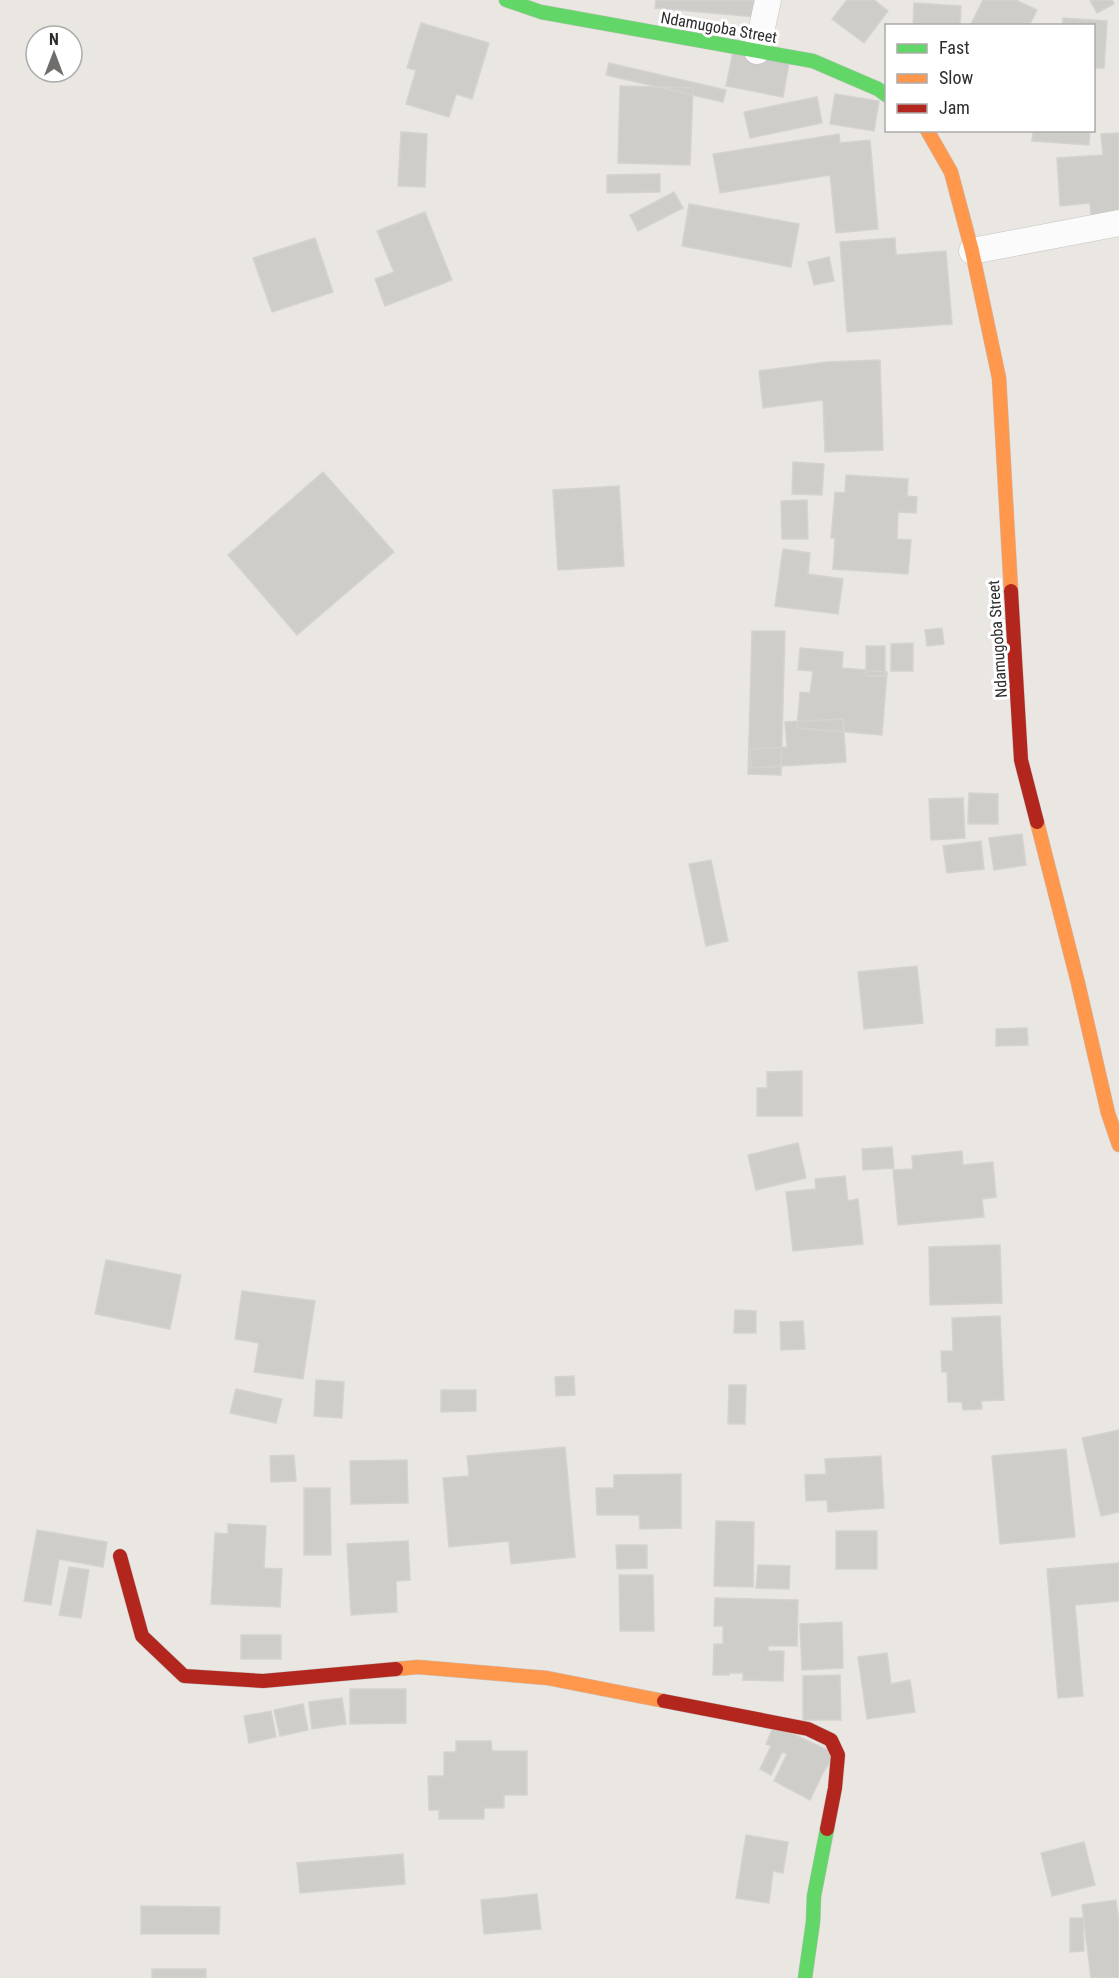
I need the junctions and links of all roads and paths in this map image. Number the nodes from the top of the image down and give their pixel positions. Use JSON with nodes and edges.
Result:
{"nodes":[{"id":1,"x":506,"y":0,"type":"edge"},
{"id":2,"x":768,"y":0,"type":"edge"},
{"id":3,"x":757,"y":51,"type":"junction"},
{"id":4,"x":885,"y":95,"type":"edge"},
{"id":5,"x":928,"y":132,"type":"edge"},
{"id":6,"x":1119,"y":223,"type":"edge"},
{"id":7,"x":972,"y":251,"type":"junction"},
{"id":8,"x":1119,"y":1145,"type":"edge"},
{"id":9,"x":120,"y":1556,"type":"dead end"},
{"id":10,"x":805,"y":1978,"type":"edge"}],
"edges":[{"from":1,"to":3,"type":"street","name":"Ndamugoba Street"},
{"from":2,"to":3,"type":"street"},
{"from":3,"to":4,"type":"street","name":"Ndamugoba Street"},
{"from":5,"to":7,"type":"street","name":"Ndamugoba Street"},
{"from":6,"to":7,"type":"street"},
{"from":7,"to":8,"type":"street","name":"Ndamugoba Street"},
{"from":9,"to":10,"type":"street"}]}
